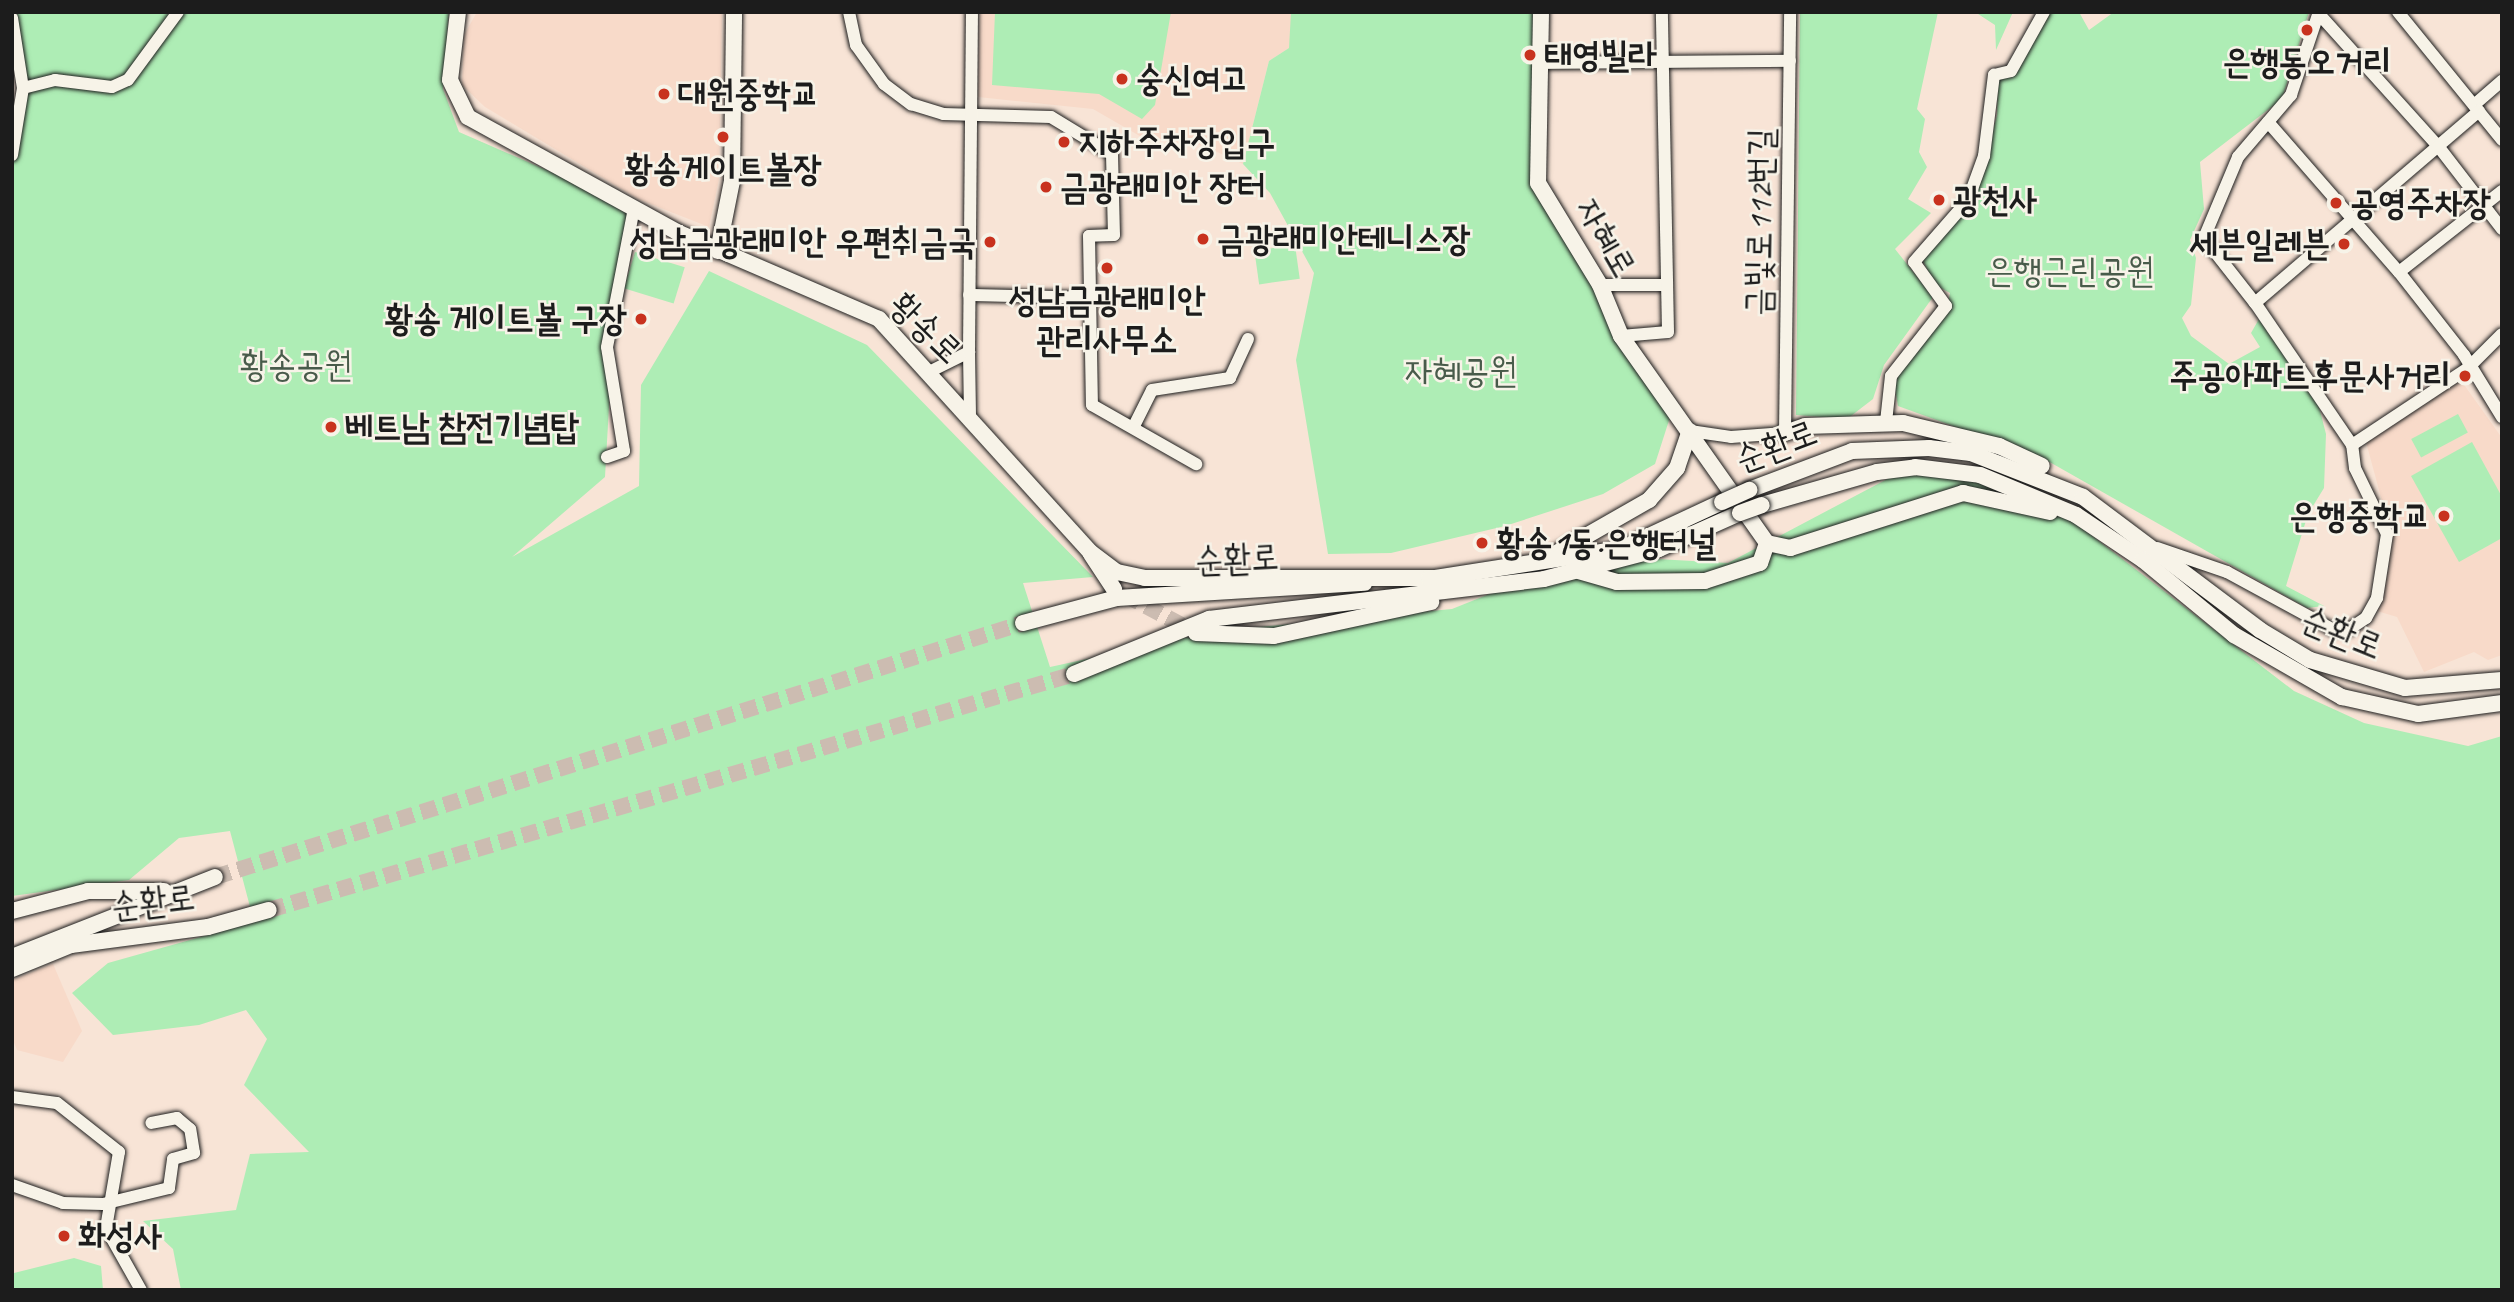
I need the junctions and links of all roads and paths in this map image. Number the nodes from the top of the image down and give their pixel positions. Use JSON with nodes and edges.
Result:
{"nodes":[{"id":1,"x":178,"y":12,"type":"edge"},
{"id":2,"x":458,"y":12,"type":"edge"},
{"id":3,"x":734,"y":12,"type":"edge"},
{"id":4,"x":849,"y":12,"type":"edge"},
{"id":5,"x":972,"y":12,"type":"edge"},
{"id":6,"x":1541,"y":12,"type":"edge"},
{"id":7,"x":1662,"y":12,"type":"edge"},
{"id":8,"x":1790,"y":12,"type":"edge"},
{"id":9,"x":2044,"y":12,"type":"edge"},
{"id":10,"x":2398,"y":12,"type":"edge"},
{"id":11,"x":2319,"y":13,"type":"edge"},
{"id":12,"x":12,"y":18,"type":"edge"},
{"id":13,"x":1662,"y":61,"type":"junction"},
{"id":14,"x":1790,"y":61,"type":"junction"},
{"id":15,"x":1540,"y":63,"type":"junction"},
{"id":16,"x":2502,"y":81,"type":"edge"},
{"id":17,"x":23,"y":88,"type":"junction"},
{"id":18,"x":2476,"y":108,"type":"junction"},
{"id":19,"x":967,"y":114,"type":"junction"},
{"id":20,"x":2268,"y":122,"type":"junction"},
{"id":21,"x":2502,"y":141,"type":"edge"},
{"id":22,"x":2438,"y":146,"type":"junction"},
{"id":23,"x":12,"y":155,"type":"edge"},
{"id":24,"x":2502,"y":191,"type":"edge"},
{"id":25,"x":2482,"y":205,"type":"junction"},
{"id":26,"x":634,"y":208,"type":"junction"},
{"id":27,"x":2355,"y":217,"type":"junction"},
{"id":28,"x":2502,"y":229,"type":"edge"},
{"id":29,"x":719,"y":251,"type":"junction"},
{"id":30,"x":2399,"y":272,"type":"junction"},
{"id":31,"x":1600,"y":285,"type":"junction"},
{"id":32,"x":1665,"y":285,"type":"junction"},
{"id":33,"x":969,"y":295,"type":"junction"},
{"id":34,"x":1088,"y":298,"type":"junction"},
{"id":35,"x":2255,"y":303,"type":"junction"},
{"id":36,"x":2502,"y":334,"type":"edge"},
{"id":37,"x":1621,"y":336,"type":"junction"},
{"id":38,"x":1248,"y":339,"type":"dead end"},
{"id":39,"x":969,"y":352,"type":"junction"},
{"id":40,"x":2467,"y":369,"type":"junction"},
{"id":41,"x":929,"y":372,"type":"junction"},
{"id":42,"x":970,"y":417,"type":"junction"},
{"id":43,"x":2502,"y":417,"type":"edge"},
{"id":44,"x":1886,"y":422,"type":"junction"},
{"id":45,"x":1134,"y":426,"type":"junction"},
{"id":46,"x":1690,"y":431,"type":"junction"},
{"id":47,"x":1785,"y":433,"type":"junction"},
{"id":48,"x":2352,"y":445,"type":"junction"},
{"id":49,"x":607,"y":457,"type":"dead end"},
{"id":50,"x":1196,"y":464,"type":"dead end"},
{"id":51,"x":2083,"y":497,"type":"junction"},
{"id":52,"x":2112,"y":537,"type":"junction"},
{"id":53,"x":1767,"y":542,"type":"junction"},
{"id":54,"x":2157,"y":548,"type":"junction"},
{"id":55,"x":1090,"y":552,"type":"junction"},
{"id":56,"x":1539,"y":562,"type":"junction"},
{"id":57,"x":1579,"y":571,"type":"junction"},
{"id":58,"x":1438,"y":578,"type":"junction"},
{"id":59,"x":1114,"y":589,"type":"tunnel mouth"},
{"id":60,"x":1471,"y":590,"type":"junction"},
{"id":61,"x":1023,"y":622,"type":"tunnel mouth"},
{"id":62,"x":1196,"y":633,"type":"tunnel mouth"},
{"id":63,"x":1074,"y":674,"type":"tunnel mouth"},
{"id":64,"x":2502,"y":680,"type":"edge"},
{"id":65,"x":2502,"y":703,"type":"edge"},
{"id":66,"x":215,"y":877,"type":"tunnel mouth"},
{"id":67,"x":177,"y":891,"type":"junction"},
{"id":68,"x":269,"y":910,"type":"tunnel mouth"},
{"id":69,"x":12,"y":911,"type":"edge"},
{"id":70,"x":41,"y":949,"type":"junction"},
{"id":71,"x":12,"y":957,"type":"edge"},
{"id":72,"x":12,"y":969,"type":"edge"},
{"id":73,"x":12,"y":1097,"type":"edge"},
{"id":74,"x":150,"y":1123,"type":"dead end"},
{"id":75,"x":12,"y":1185,"type":"edge"},
{"id":76,"x":113,"y":1205,"type":"junction"},
{"id":77,"x":141,"y":1290,"type":"edge"}],
"edges":[{"from":1,"to":17,"type":"street"},
{"from":2,"to":26,"type":"main road","name":"황송로"},
{"from":3,"to":29,"type":"main road"},
{"from":4,"to":19,"type":"street"},
{"from":5,"to":19,"type":"street"},
{"from":6,"to":15,"type":"main road","name":"자혜로"},
{"from":7,"to":13,"type":"street"},
{"from":8,"to":14,"type":"street","name":"금빛로112번길"},
{"from":9,"to":44,"type":"street"},
{"from":10,"to":18,"type":"street"},
{"from":11,"to":20,"type":"street"},
{"from":11,"to":22,"type":"street"},
{"from":12,"to":17,"type":"street"},
{"from":13,"to":14,"type":"street"},
{"from":13,"to":15,"type":"street"},
{"from":13,"to":32,"type":"street"},
{"from":14,"to":47,"type":"street","name":"금빛로112번길"},
{"from":15,"to":31,"type":"main road","name":"자혜로"},
{"from":16,"to":18,"type":"street"},
{"from":17,"to":23,"type":"street"},
{"from":18,"to":21,"type":"street"},
{"from":18,"to":22,"type":"street"},
{"from":19,"to":33,"type":"street"},
{"from":19,"to":34,"type":"street"},
{"from":20,"to":27,"type":"street"},
{"from":20,"to":35,"type":"street"},
{"from":22,"to":25,"type":"street"},
{"from":22,"to":27,"type":"street"},
{"from":24,"to":25,"type":"street"},
{"from":25,"to":28,"type":"street"},
{"from":25,"to":30,"type":"street"},
{"from":26,"to":29,"type":"main road","name":"황송로"},
{"from":26,"to":49,"type":"street"},
{"from":27,"to":30,"type":"street"},
{"from":27,"to":35,"type":"street"},
{"from":29,"to":41,"type":"main road","name":"황송로"},
{"from":30,"to":40,"type":"street"},
{"from":31,"to":32,"type":"street"},
{"from":31,"to":37,"type":"main road","name":"자혜로"},
{"from":32,"to":37,"type":"street"},
{"from":33,"to":34,"type":"street"},
{"from":33,"to":39,"type":"street"},
{"from":34,"to":45,"type":"street"},
{"from":35,"to":48,"type":"street"},
{"from":36,"to":40,"type":"street"},
{"from":37,"to":46,"type":"main road","name":"자혜로"},
{"from":38,"to":45,"type":"street"},
{"from":39,"to":41,"type":"street"},
{"from":39,"to":42,"type":"street"},
{"from":40,"to":43,"type":"street"},
{"from":40,"to":48,"type":"street"},
{"from":41,"to":42,"type":"main road","name":"황송로"},
{"from":42,"to":55,"type":"main road","name":"황송로"},
{"from":44,"to":47,"type":"main road"},
{"from":44,"to":51,"type":"main road"},
{"from":45,"to":50,"type":"street"},
{"from":46,"to":47,"type":"street"},
{"from":46,"to":53,"type":"main road","name":"자혜로"},
{"from":46,"to":56,"type":"main road"},
{"from":48,"to":54,"type":"street"},
{"from":51,"to":54,"type":"main road","name":"순환로"},
{"from":51,"to":56,"type":"main road","name":"순환로","bridge":true},
{"from":52,"to":53,"type":"main road"},
{"from":52,"to":57,"type":"main road","name":"순환로","bridge":true},
{"from":52,"to":65,"type":"main road","name":"순환로"},
{"from":53,"to":57,"type":"main road"},
{"from":54,"to":64,"type":"main road","name":"순환로"},
{"from":55,"to":58,"type":"main road"},
{"from":55,"to":59,"type":"main road"},
{"from":56,"to":58,"type":"main road","name":"순환로"},
{"from":57,"to":60,"type":"main road","name":"순환로"},
{"from":58,"to":61,"type":"main road","name":"순환로"},
{"from":60,"to":62,"type":"main road"},
{"from":60,"to":63,"type":"main road","name":"순환로"},
{"from":66,"to":67,"type":"main road","name":"순환로"},
{"from":67,"to":69,"type":"main road"},
{"from":67,"to":70,"type":"main road","name":"순환로"},
{"from":68,"to":70,"type":"main road","name":"순환로"},
{"from":70,"to":71,"type":"main road"},
{"from":70,"to":72,"type":"main road"},
{"from":73,"to":76,"type":"street"},
{"from":74,"to":76,"type":"street"},
{"from":75,"to":76,"type":"street"},
{"from":76,"to":77,"type":"street"}]}
